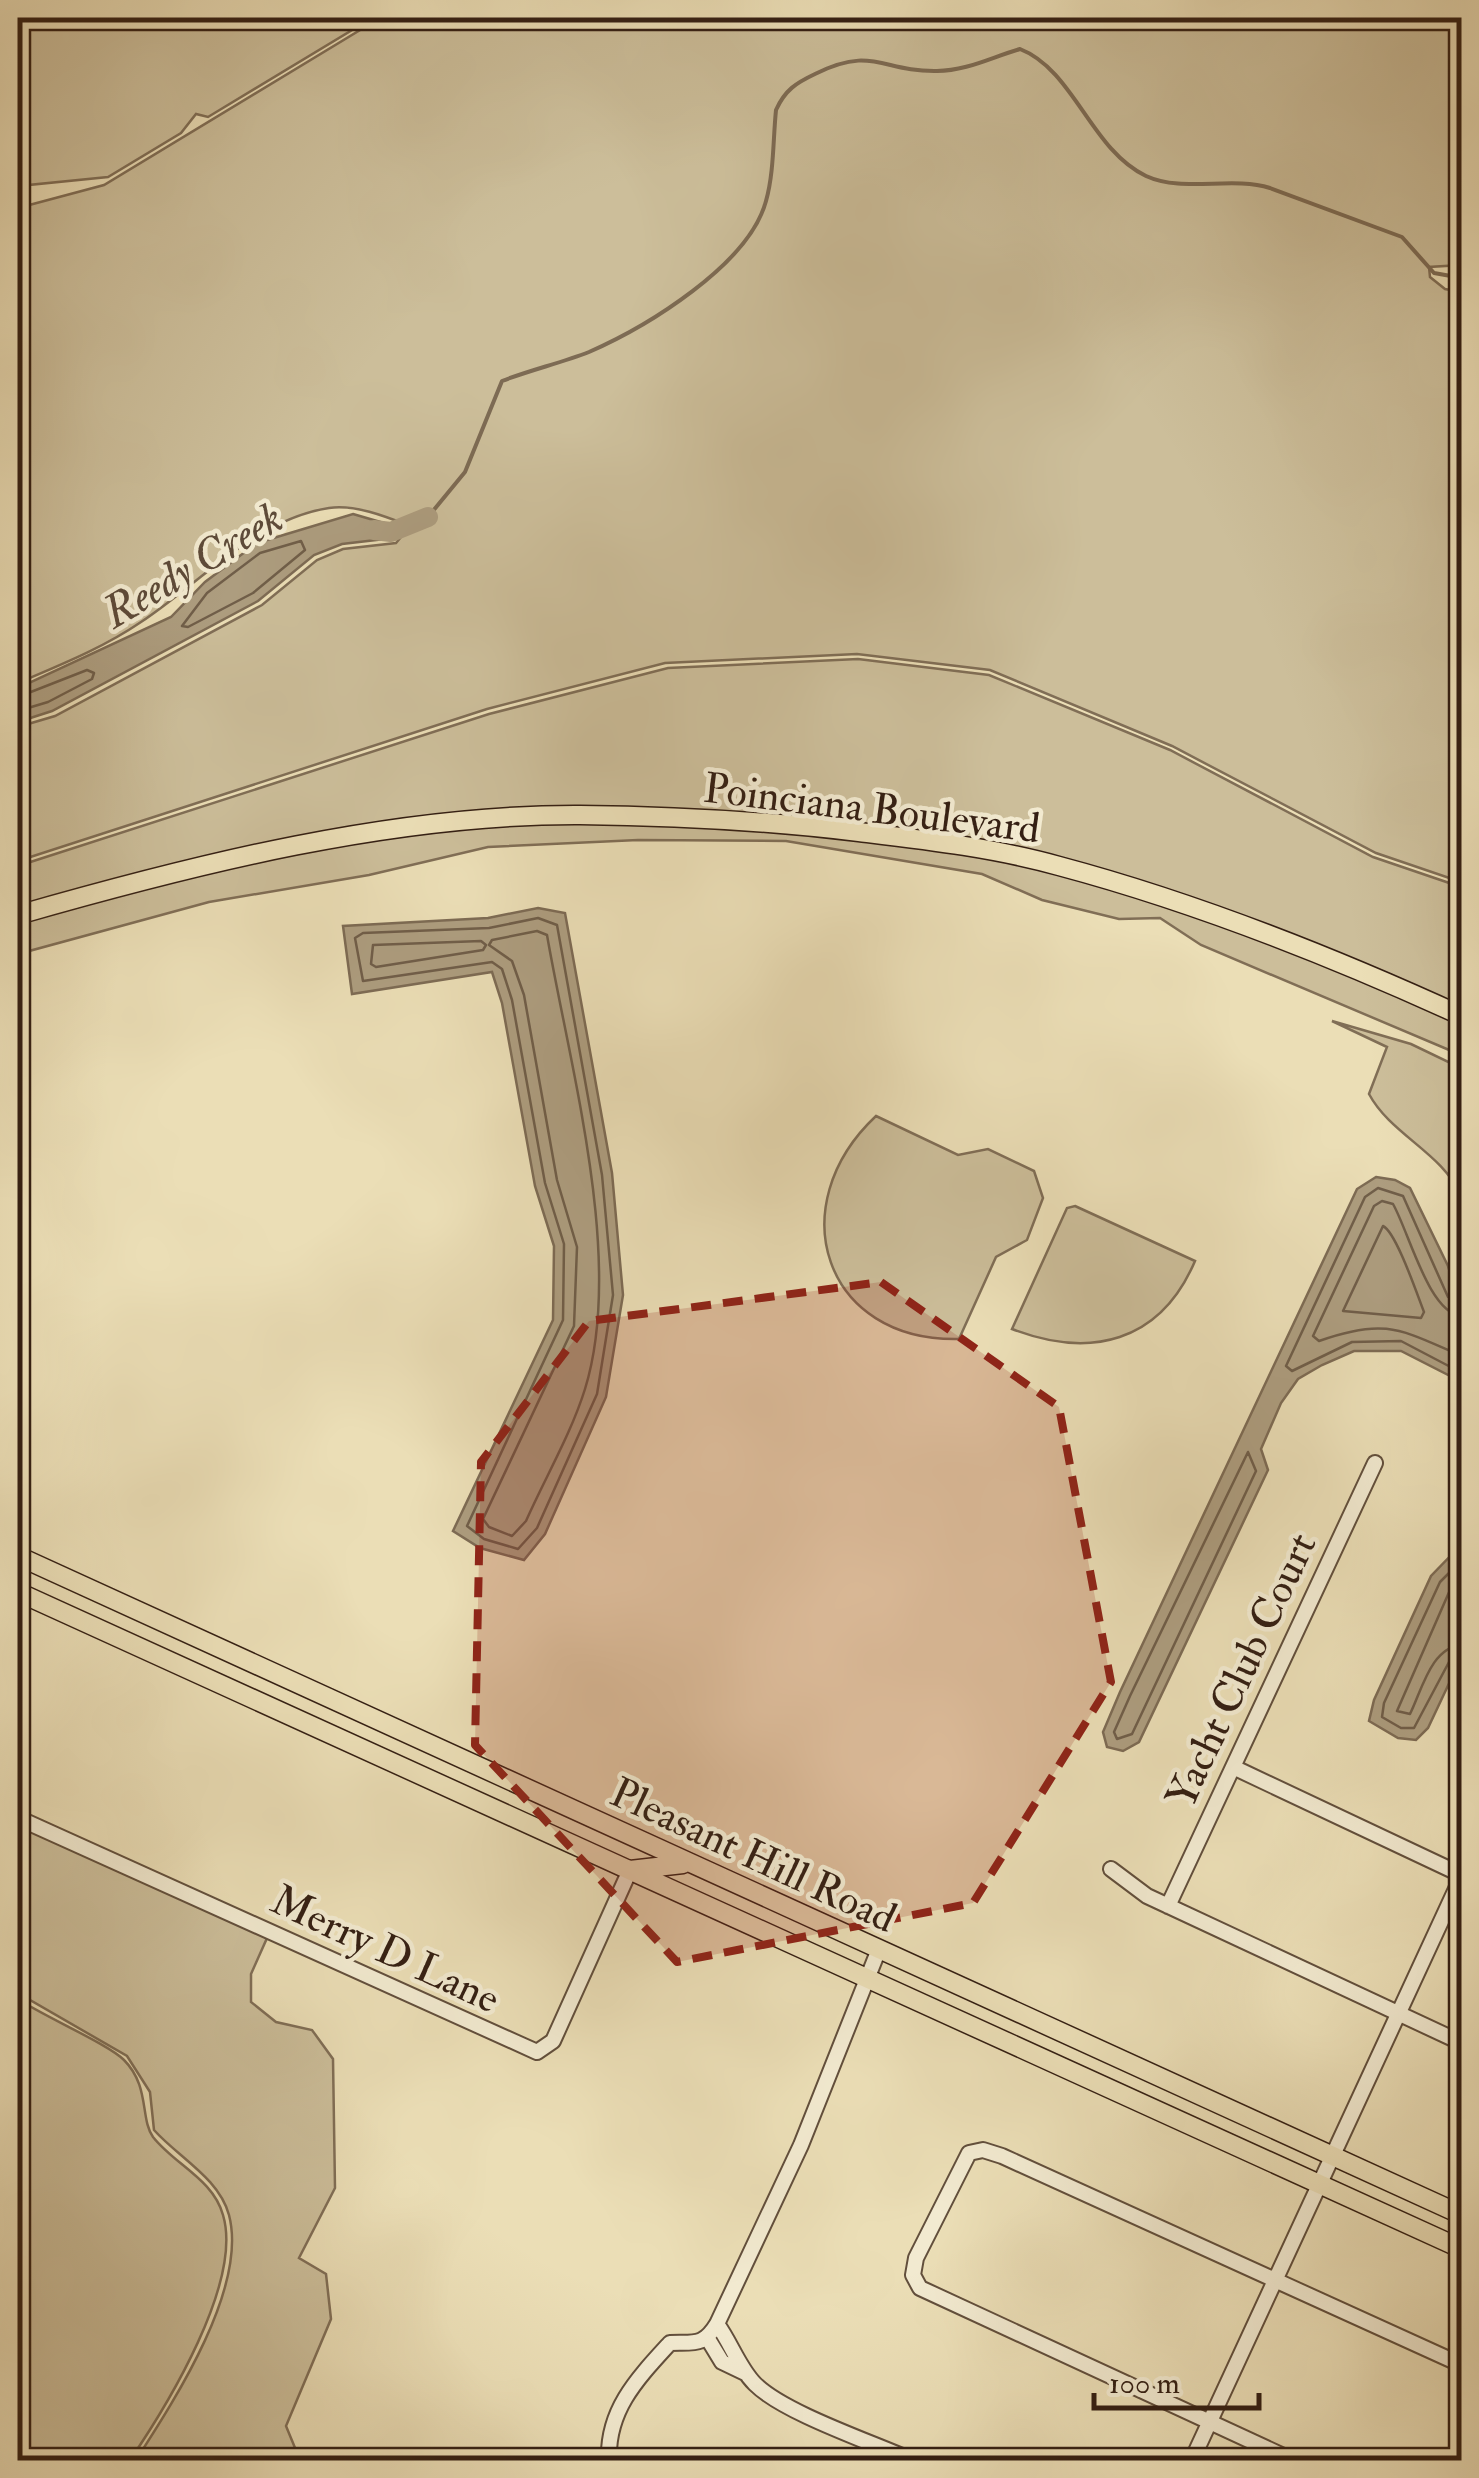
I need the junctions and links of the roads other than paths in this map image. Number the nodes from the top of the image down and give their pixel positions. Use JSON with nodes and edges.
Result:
{"nodes":[{"id":1,"x":18,"y":915,"type":"edge"},
{"id":2,"x":1462,"y":1016,"type":"edge"},
{"id":3,"x":1375,"y":1463,"type":"dead end"},
{"id":4,"x":18,"y":1556,"type":"edge"},
{"id":5,"x":18,"y":1592,"type":"edge"},
{"id":6,"x":1234,"y":1767,"type":"junction"},
{"id":7,"x":18,"y":1818,"type":"edge"},
{"id":8,"x":694,"y":1864,"type":"junction"},
{"id":9,"x":1111,"y":1869,"type":"dead end"},
{"id":10,"x":630,"y":1870,"type":"junction"},
{"id":11,"x":1462,"y":1875,"type":"edge"},
{"id":12,"x":1168,"y":1906,"type":"junction"},
{"id":13,"x":879,"y":1949,"type":"junction"},
{"id":14,"x":866,"y":1978,"type":"junction"},
{"id":15,"x":1397,"y":2013,"type":"junction"},
{"id":16,"x":1462,"y":2043,"type":"edge"},
{"id":17,"x":1330,"y":2155,"type":"junction"},
{"id":18,"x":1318,"y":2184,"type":"junction"},
{"id":19,"x":1462,"y":2215,"type":"edge"},
{"id":20,"x":1462,"y":2249,"type":"edge"},
{"id":21,"x":1274,"y":2279,"type":"junction"},
{"id":22,"x":718,"y":2324,"type":"junction"},
{"id":23,"x":708,"y":2340,"type":"junction"},
{"id":24,"x":1462,"y":2364,"type":"edge"},
{"id":25,"x":745,"y":2373,"type":"junction"},
{"id":26,"x":1209,"y":2423,"type":"junction"},
{"id":27,"x":609,"y":2460,"type":"edge"},
{"id":28,"x":911,"y":2460,"type":"edge"},
{"id":29,"x":1192,"y":2460,"type":"edge"},
{"id":30,"x":1292,"y":2460,"type":"edge"}],
"edges":[{"from":1,"to":2,"type":"main road","name":"Poinciana Boulevard"},
{"from":3,"to":6,"type":"street","name":"Yacht Club Court"},
{"from":4,"to":8,"type":"main road","name":"Pleasant Hill Road"},
{"from":5,"to":10,"type":"main road","name":"Pleasant Hill Road"},
{"from":6,"to":11,"type":"street"},
{"from":6,"to":12,"type":"street","name":"Yacht Club Court"},
{"from":7,"to":10,"type":"street","name":"Merry D Lane"},
{"from":8,"to":10,"type":"main road"},
{"from":8,"to":13,"type":"main road","name":"Pleasant Hill Road"},
{"from":9,"to":12,"type":"street"},
{"from":10,"to":14,"type":"main road","name":"Pleasant Hill Road"},
{"from":11,"to":15,"type":"street"},
{"from":12,"to":15,"type":"street"},
{"from":13,"to":14,"type":"street"},
{"from":13,"to":17,"type":"main road","name":"Pleasant Hill Road"},
{"from":14,"to":18,"type":"main road","name":"Pleasant Hill Road"},
{"from":14,"to":22,"type":"street"},
{"from":15,"to":16,"type":"street"},
{"from":15,"to":17,"type":"street"},
{"from":17,"to":18,"type":"street"},
{"from":17,"to":19,"type":"main road","name":"Pleasant Hill Road"},
{"from":18,"to":20,"type":"main road","name":"Pleasant Hill Road"},
{"from":18,"to":21,"type":"street"},
{"from":21,"to":24,"type":"street"},
{"from":21,"to":26,"type":"street"},
{"from":21,"to":26,"type":"street"},
{"from":22,"to":23,"type":"street"},
{"from":22,"to":25,"type":"street"},
{"from":23,"to":25,"type":"street"},
{"from":23,"to":27,"type":"street"},
{"from":25,"to":28,"type":"street"},
{"from":26,"to":29,"type":"street"},
{"from":26,"to":30,"type":"street"}]}
